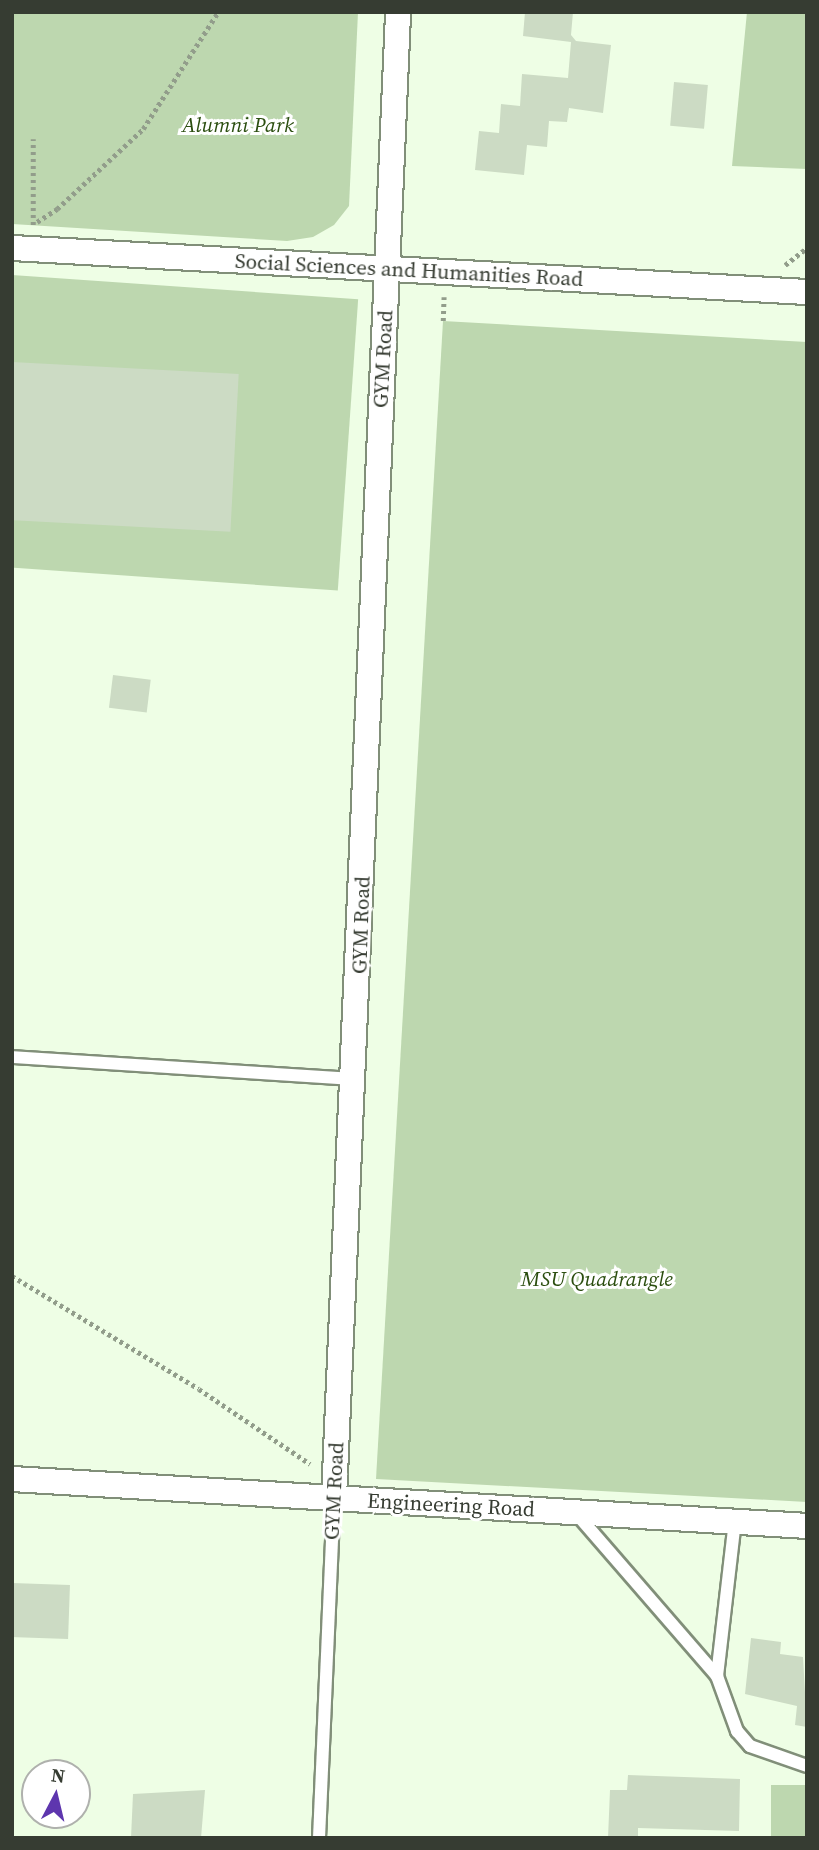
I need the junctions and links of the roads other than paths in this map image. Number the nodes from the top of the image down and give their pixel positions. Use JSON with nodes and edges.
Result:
{"nodes":[{"id":1,"x":398,"y":12,"type":"edge"},
{"id":2,"x":22,"y":249,"type":"edge"},
{"id":3,"x":387,"y":268,"type":"junction"},
{"id":4,"x":807,"y":292,"type":"edge"},
{"id":5,"x":12,"y":1057,"type":"edge"},
{"id":6,"x":355,"y":1079,"type":"junction"},
{"id":7,"x":12,"y":1479,"type":"edge"},
{"id":8,"x":334,"y":1489,"type":"junction"},
{"id":9,"x":575,"y":1512,"type":"junction"},
{"id":10,"x":735,"y":1521,"type":"junction"},
{"id":11,"x":807,"y":1525,"type":"edge"},
{"id":12,"x":717,"y":1676,"type":"junction"},
{"id":13,"x":807,"y":1766,"type":"edge"},
{"id":14,"x":319,"y":1838,"type":"edge"}],
"edges":[{"from":1,"to":3,"type":"street","name":"GYM Road"},
{"from":2,"to":3,"type":"street","name":"Social Sciences and Humanities Road"},
{"from":3,"to":4,"type":"street","name":"Social Sciences and Humanities Road"},
{"from":3,"to":6,"type":"street","name":"GYM Road"},
{"from":5,"to":6,"type":"lane"},
{"from":6,"to":8,"type":"street","name":"GYM Road"},
{"from":7,"to":8,"type":"street","name":"Engineering Road"},
{"from":8,"to":9,"type":"street","name":"Engineering Road"},
{"from":8,"to":14,"type":"lane","name":"GYM Road"},
{"from":9,"to":10,"type":"street","name":"Engineering Road"},
{"from":9,"to":12,"type":"lane"},
{"from":10,"to":11,"type":"street","name":"Engineering Road"},
{"from":10,"to":12,"type":"lane"},
{"from":12,"to":13,"type":"lane"}]}
